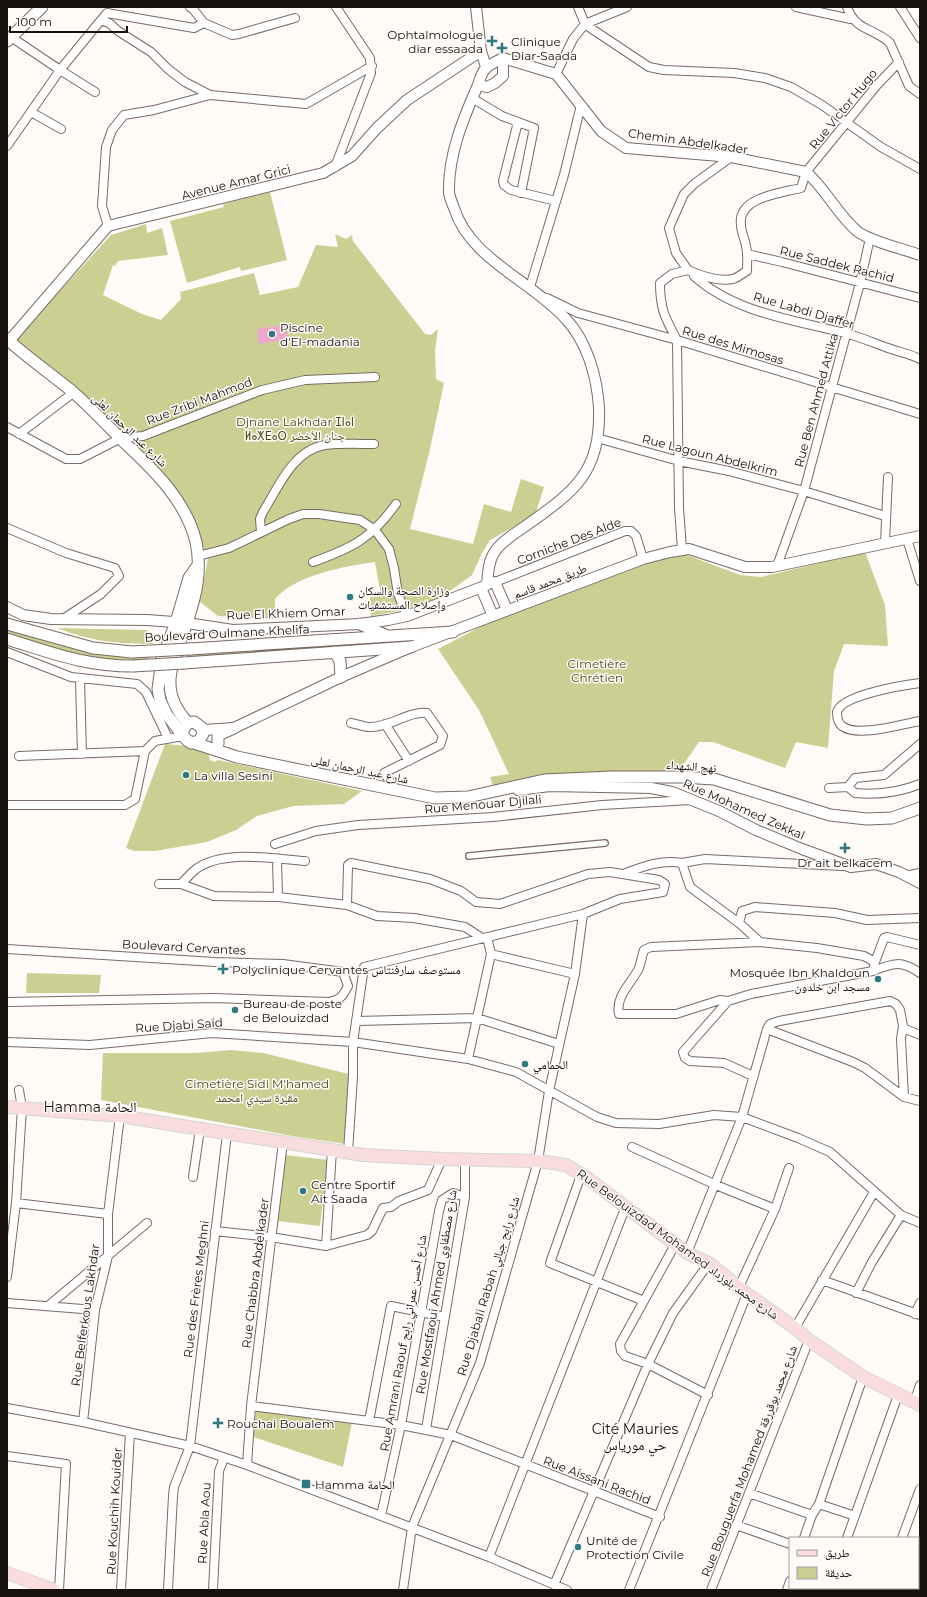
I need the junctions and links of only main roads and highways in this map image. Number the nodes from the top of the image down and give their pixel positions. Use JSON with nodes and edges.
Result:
{"nodes":[{"id":1,"x":42,"y":7,"type":"edge"},
{"id":2,"x":9,"y":39,"type":"edge"},
{"id":3,"x":8,"y":341,"type":"edge"},
{"id":4,"x":182,"y":623,"type":"junction"},
{"id":5,"x":7,"y":624,"type":"edge"},
{"id":6,"x":360,"y":624,"type":"road end"},
{"id":7,"x":453,"y":632,"type":"road end"},
{"id":8,"x":400,"y":635,"type":"junction"},
{"id":9,"x":388,"y":636,"type":"junction"},
{"id":10,"x":8,"y":641,"type":"edge"},
{"id":11,"x":335,"y":652,"type":"junction"},
{"id":12,"x":341,"y":677,"type":"road end"},
{"id":13,"x":188,"y":723,"type":"junction"},
{"id":14,"x":234,"y":728,"type":"road end"},
{"id":15,"x":203,"y":732,"type":"junction"},
{"id":16,"x":186,"y":738,"type":"junction"},
{"id":17,"x":218,"y":744,"type":"junction"},
{"id":18,"x":237,"y":757,"type":"junction"},
{"id":19,"x":478,"y":794,"type":"joint"},
{"id":20,"x":918,"y":808,"type":"edge"},
{"id":21,"x":7,"y":1107,"type":"edge"},
{"id":22,"x":917,"y":1404,"type":"edge"},
{"id":23,"x":7,"y":1573,"type":"edge"},
{"id":24,"x":54,"y":1590,"type":"edge"}],
"edges":[{"from":1,"to":2,"type":"main road"},
{"from":3,"to":4,"type":"main road","name":"شارع عبد الرحمان لعلى"},
{"from":4,"to":13,"type":"main road"},
{"from":4,"to":16,"type":"main road"},
{"from":5,"to":9,"type":"main road","name":"Boulevard Oulmane Khelifa","bridge":true},
{"from":6,"to":9,"type":"main road"},
{"from":7,"to":8,"type":"main road","name":"Boulevard Oulmane Khelifa"},
{"from":8,"to":9,"type":"main road","name":"Boulevard Oulmane Khelifa"},
{"from":8,"to":11,"type":"main road","name":"Boulevard Oulmane Khelifa"},
{"from":10,"to":11,"type":"main road","name":"Boulevard Oulmane Khelifa","bridge":true},
{"from":11,"to":12,"type":"main road"},
{"from":13,"to":15,"type":"main road"},
{"from":13,"to":16,"type":"main road"},
{"from":14,"to":17,"type":"main road"},
{"from":15,"to":16,"type":"main road"},
{"from":15,"to":17,"type":"main road","name":"شارع عبد الرحمان لعلى"},
{"from":16,"to":18,"type":"main road","name":"شارع عبد الرحمان لعلى"},
{"from":17,"to":18,"type":"main road","name":"شارع عبد الرحمان لعلى"},
{"from":18,"to":19,"type":"main road","name":"شارع عبد الرحمان لعلى"},
{"from":19,"to":20,"type":"main road","name":"نهج الشهداء"},
{"from":21,"to":22,"type":"main road","name":"Rue Belouizdad Mohamed شارع محمد بلوزداد"},
{"from":23,"to":24,"type":"main road"}]}
